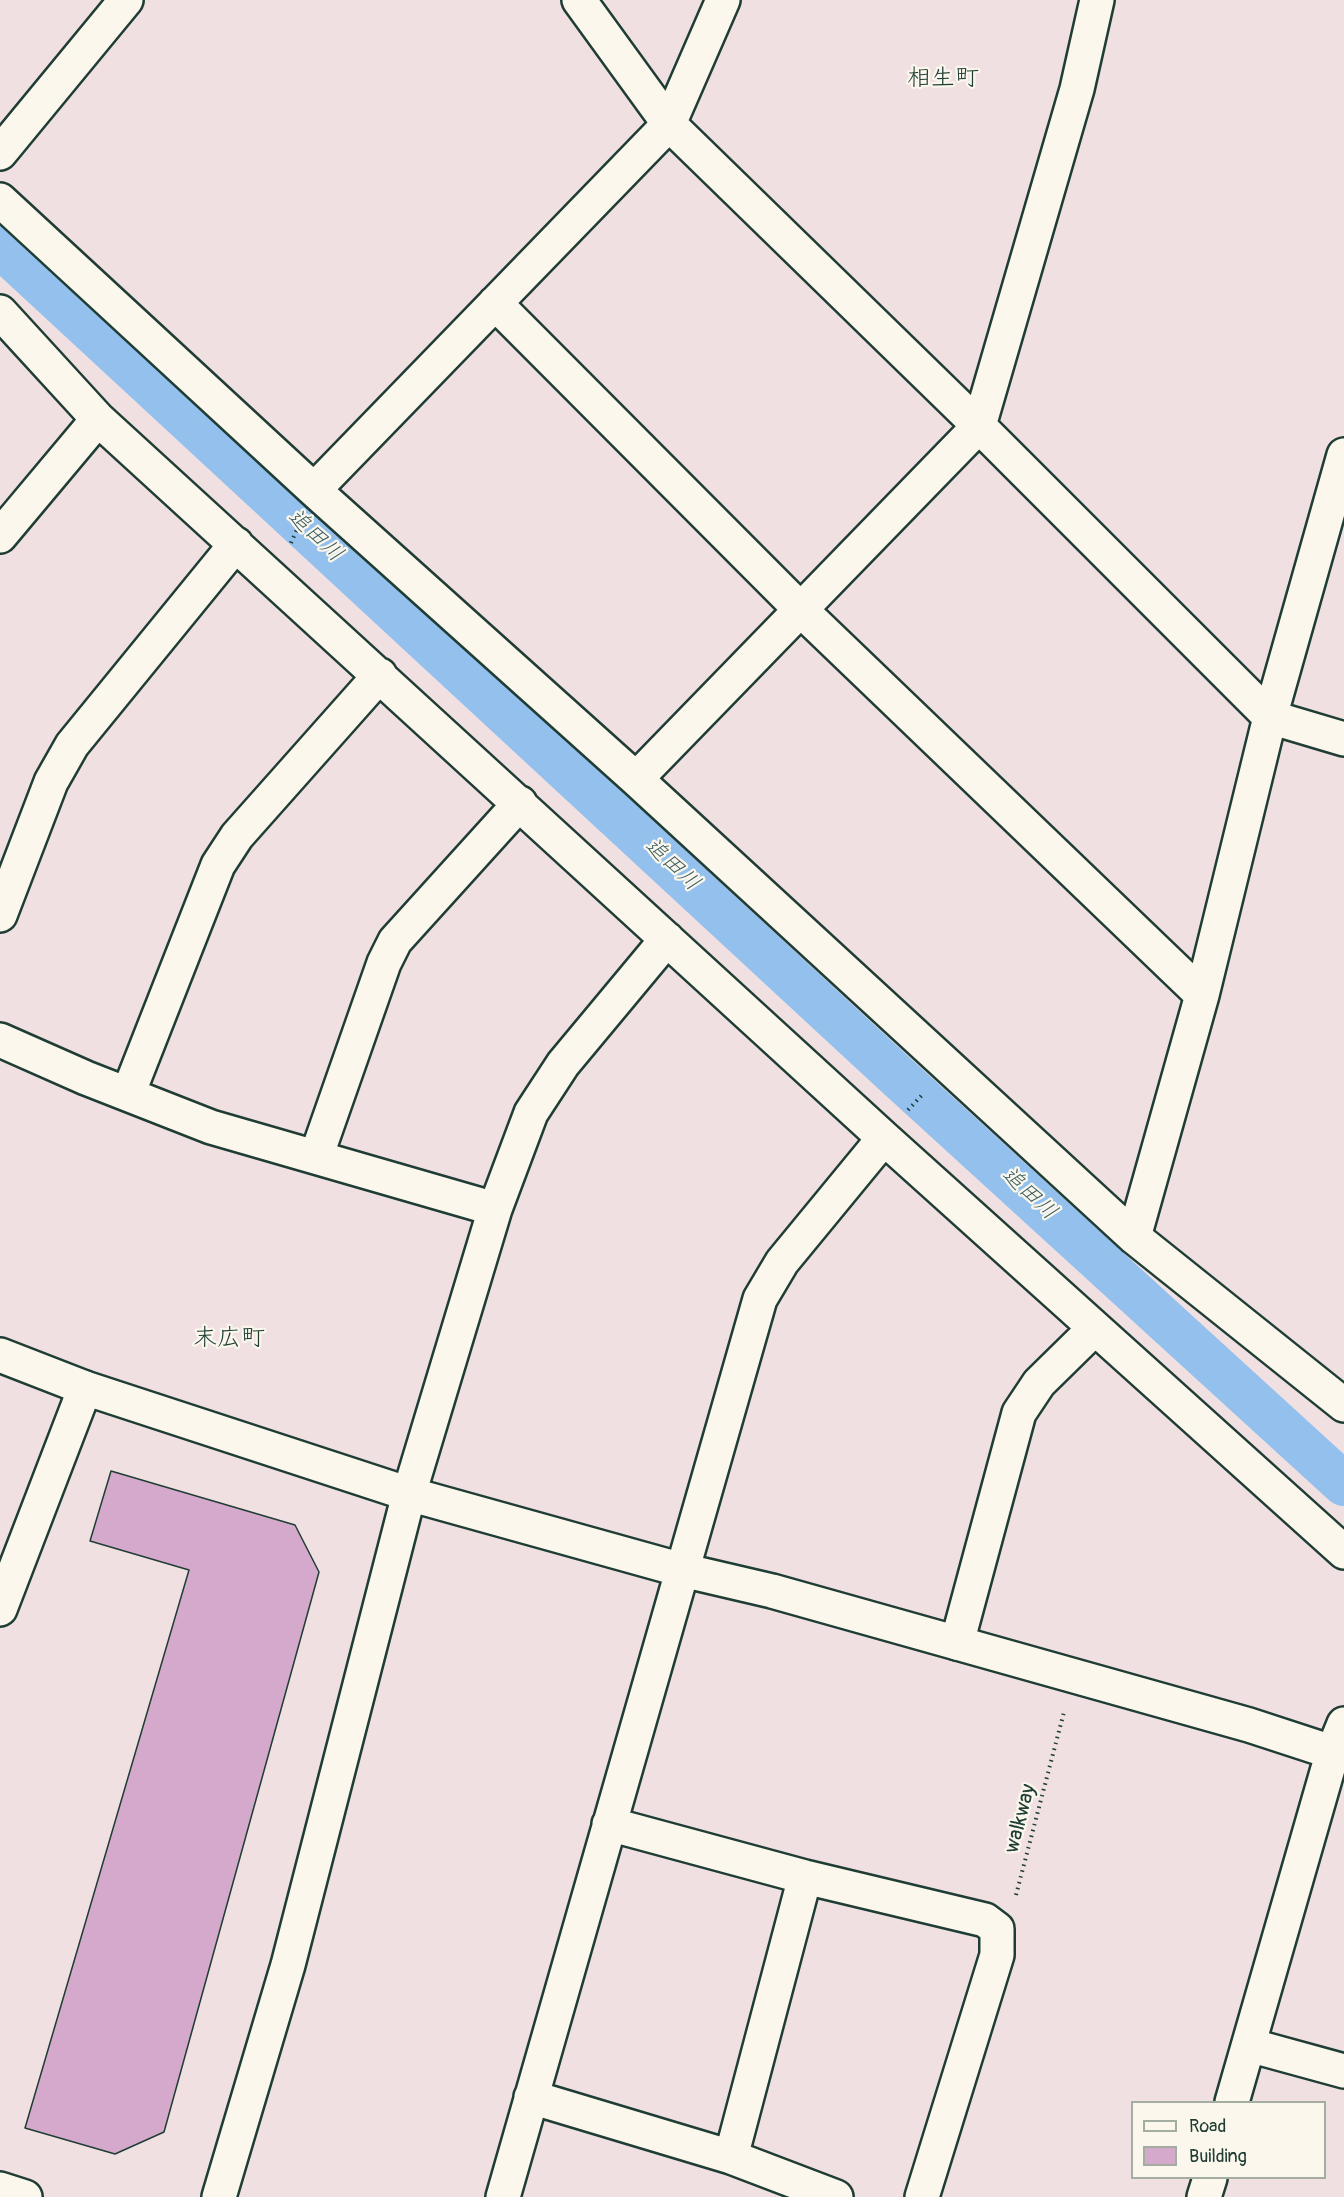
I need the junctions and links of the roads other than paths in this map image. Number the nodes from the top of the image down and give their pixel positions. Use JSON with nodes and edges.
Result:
{"nodes":[{"id":1,"x":126,"y":0,"type":"edge"},
{"id":2,"x":579,"y":0,"type":"edge"},
{"id":3,"x":723,"y":0,"type":"edge"},
{"id":4,"x":1097,"y":0,"type":"edge"},
{"id":5,"x":669,"y":124,"type":"junction"},
{"id":6,"x":0,"y":153,"type":"edge"},
{"id":7,"x":0,"y":200,"type":"edge"},
{"id":8,"x":495,"y":303,"type":"junction"},
{"id":9,"x":0,"y":312,"type":"edge"},
{"id":10,"x":98,"y":419,"type":"junction"},
{"id":11,"x":979,"y":426,"type":"junction"},
{"id":12,"x":1344,"y":455,"type":"edge"},
{"id":13,"x":314,"y":490,"type":"junction"},
{"id":14,"x":0,"y":536,"type":"edge"},
{"id":15,"x":236,"y":544,"type":"junction"},
{"id":16,"x":801,"y":610,"type":"junction"},
{"id":17,"x":380,"y":675,"type":"junction"},
{"id":18,"x":1270,"y":717,"type":"junction"},
{"id":19,"x":1344,"y":739,"type":"edge"},
{"id":20,"x":636,"y":779,"type":"junction"},
{"id":21,"x":520,"y":803,"type":"junction"},
{"id":22,"x":0,"y":915,"type":"edge"},
{"id":23,"x":668,"y":939,"type":"junction"},
{"id":24,"x":1202,"y":995,"type":"junction"},
{"id":25,"x":0,"y":1040,"type":"edge"},
{"id":26,"x":128,"y":1094,"type":"junction"},
{"id":27,"x":884,"y":1138,"type":"junction"},
{"id":28,"x":316,"y":1157,"type":"junction"},
{"id":29,"x":495,"y":1209,"type":"junction"},
{"id":30,"x":1134,"y":1237,"type":"junction"},
{"id":31,"x":1095,"y":1328,"type":"junction"},
{"id":32,"x":0,"y":1355,"type":"edge"},
{"id":33,"x":85,"y":1388,"type":"junction"},
{"id":34,"x":1344,"y":1405,"type":"edge"},
{"id":35,"x":409,"y":1494,"type":"junction"},
{"id":36,"x":1344,"y":1552,"type":"edge"},
{"id":37,"x":682,"y":1570,"type":"junction"},
{"id":38,"x":0,"y":1609,"type":"edge"},
{"id":39,"x":957,"y":1643,"type":"junction"},
{"id":40,"x":1340,"y":1744,"type":"edge"},
{"id":41,"x":609,"y":1824,"type":"junction"},
{"id":42,"x":805,"y":1877,"type":"junction"},
{"id":43,"x":1248,"y":2046,"type":"junction"},
{"id":44,"x":1344,"y":2071,"type":"edge"},
{"id":45,"x":531,"y":2097,"type":"junction"},
{"id":46,"x":1233,"y":2101,"type":"edge"},
{"id":47,"x":731,"y":2157,"type":"junction"},
{"id":48,"x":1210,"y":2179,"type":"edge"},
{"id":49,"x":0,"y":2189,"type":"edge"},
{"id":50,"x":25,"y":2197,"type":"edge"},
{"id":51,"x":219,"y":2197,"type":"edge"},
{"id":52,"x":503,"y":2197,"type":"edge"},
{"id":53,"x":836,"y":2197,"type":"edge"},
{"id":54,"x":922,"y":2197,"type":"edge"},
{"id":55,"x":1204,"y":2197,"type":"edge"}],
"edges":[{"from":1,"to":6,"type":"street"},
{"from":2,"to":5,"type":"street"},
{"from":3,"to":5,"type":"street"},
{"from":4,"to":11,"type":"street"},
{"from":5,"to":8,"type":"street"},
{"from":5,"to":11,"type":"street"},
{"from":7,"to":13,"type":"street"},
{"from":8,"to":13,"type":"street"},
{"from":8,"to":16,"type":"street"},
{"from":9,"to":10,"type":"street"},
{"from":10,"to":14,"type":"street"},
{"from":10,"to":15,"type":"street"},
{"from":11,"to":16,"type":"street"},
{"from":11,"to":18,"type":"street"},
{"from":12,"to":18,"type":"street"},
{"from":13,"to":20,"type":"street"},
{"from":15,"to":17,"type":"street"},
{"from":15,"to":22,"type":"street"},
{"from":16,"to":20,"type":"street"},
{"from":16,"to":24,"type":"street"},
{"from":17,"to":21,"type":"street"},
{"from":17,"to":26,"type":"street"},
{"from":18,"to":19,"type":"street"},
{"from":18,"to":24,"type":"street"},
{"from":20,"to":30,"type":"street"},
{"from":21,"to":23,"type":"street"},
{"from":21,"to":28,"type":"street"},
{"from":23,"to":27,"type":"street"},
{"from":23,"to":29,"type":"street"},
{"from":24,"to":30,"type":"street"},
{"from":25,"to":26,"type":"street"},
{"from":26,"to":28,"type":"street"},
{"from":27,"to":31,"type":"street"},
{"from":27,"to":37,"type":"street"},
{"from":28,"to":29,"type":"street"},
{"from":29,"to":35,"type":"street"},
{"from":30,"to":34,"type":"street"},
{"from":31,"to":36,"type":"street"},
{"from":31,"to":39,"type":"street"},
{"from":32,"to":33,"type":"street"},
{"from":33,"to":35,"type":"street"},
{"from":33,"to":38,"type":"street"},
{"from":35,"to":37,"type":"street"},
{"from":35,"to":51,"type":"street"},
{"from":37,"to":39,"type":"street"},
{"from":37,"to":41,"type":"street"},
{"from":39,"to":40,"type":"street"},
{"from":40,"to":43,"type":"street"},
{"from":41,"to":42,"type":"street"},
{"from":41,"to":45,"type":"street"},
{"from":42,"to":47,"type":"street"},
{"from":42,"to":54,"type":"street"},
{"from":43,"to":44,"type":"street"},
{"from":43,"to":46,"type":"street"},
{"from":45,"to":47,"type":"street"},
{"from":45,"to":52,"type":"street"},
{"from":47,"to":53,"type":"street"},
{"from":48,"to":55,"type":"street"},
{"from":49,"to":50,"type":"street"}]}
